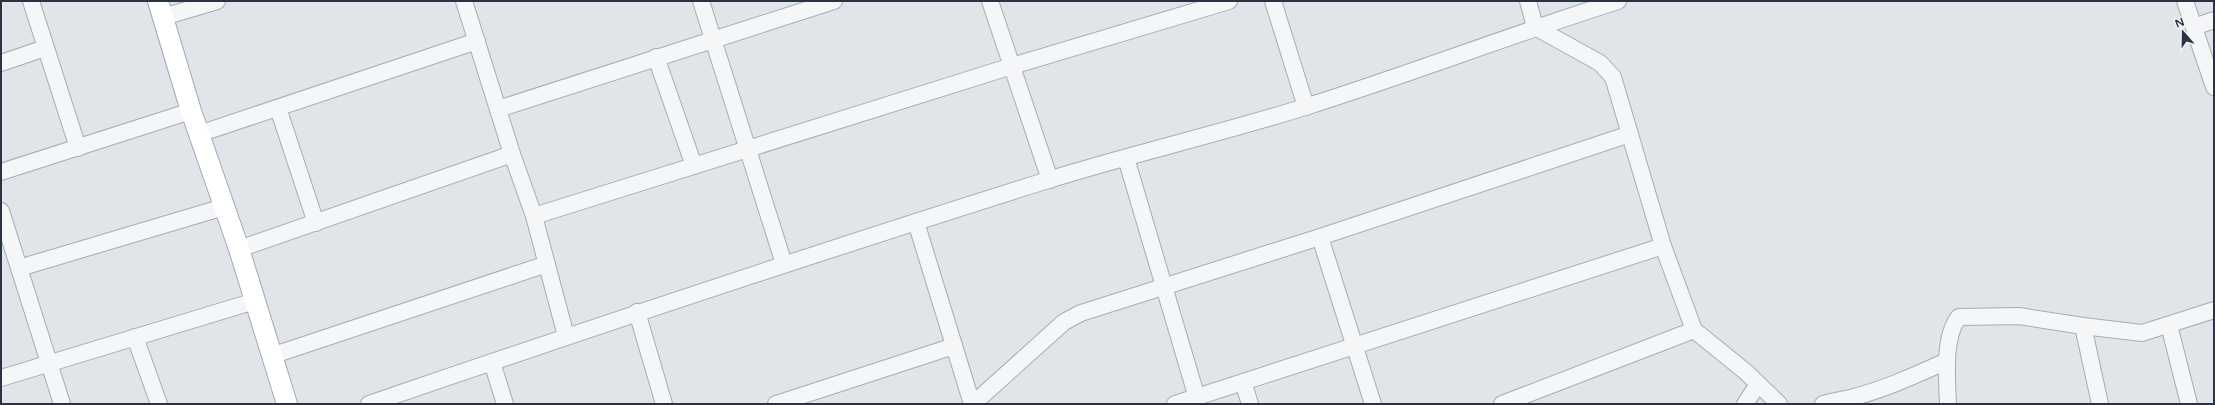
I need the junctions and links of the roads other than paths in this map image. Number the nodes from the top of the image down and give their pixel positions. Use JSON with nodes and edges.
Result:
{"nodes":[{"id":1,"x":31,"y":1,"type":"edge"},
{"id":2,"x":217,"y":1,"type":"edge"},
{"id":3,"x":464,"y":1,"type":"edge"},
{"id":4,"x":701,"y":1,"type":"edge"},
{"id":5,"x":834,"y":1,"type":"edge"},
{"id":6,"x":990,"y":1,"type":"edge"},
{"id":7,"x":1230,"y":1,"type":"edge"},
{"id":8,"x":1273,"y":1,"type":"edge"},
{"id":9,"x":1528,"y":1,"type":"edge"},
{"id":10,"x":1618,"y":1,"type":"edge"},
{"id":11,"x":2185,"y":1,"type":"edge"},
{"id":12,"x":161,"y":9,"type":"edge"},
{"id":13,"x":2214,"y":20,"type":"edge"},
{"id":14,"x":1535,"y":27,"type":"junction"},
{"id":15,"x":2194,"y":27,"type":"junction"},
{"id":16,"x":713,"y":39,"type":"junction"},
{"id":17,"x":477,"y":41,"type":"junction"},
{"id":18,"x":45,"y":48,"type":"junction"},
{"id":19,"x":656,"y":57,"type":"junction"},
{"id":20,"x":1,"y":63,"type":"edge"},
{"id":21,"x":1012,"y":66,"type":"junction"},
{"id":22,"x":2214,"y":86,"type":"edge"},
{"id":23,"x":1306,"y":107,"type":"junction"},
{"id":24,"x":278,"y":108,"type":"junction"},
{"id":25,"x":498,"y":109,"type":"junction"},
{"id":26,"x":191,"y":111,"type":"junction"},
{"id":27,"x":199,"y":134,"type":"junction"},
{"id":28,"x":1630,"y":134,"type":"junction"},
{"id":29,"x":78,"y":148,"type":"junction"},
{"id":30,"x":749,"y":149,"type":"junction"},
{"id":31,"x":512,"y":154,"type":"junction"},
{"id":32,"x":1126,"y":158,"type":"junction"},
{"id":33,"x":694,"y":166,"type":"junction"},
{"id":34,"x":1,"y":172,"type":"edge"},
{"id":35,"x":1050,"y":180,"type":"junction"},
{"id":36,"x":224,"y":207,"type":"junction"},
{"id":37,"x":1,"y":211,"type":"edge"},
{"id":38,"x":534,"y":216,"type":"junction"},
{"id":39,"x":916,"y":222,"type":"junction"},
{"id":40,"x":316,"y":223,"type":"junction"},
{"id":41,"x":1320,"y":237,"type":"junction"},
{"id":42,"x":1663,"y":246,"type":"junction"},
{"id":43,"x":239,"y":249,"type":"junction"},
{"id":44,"x":547,"y":264,"type":"junction"},
{"id":45,"x":784,"y":264,"type":"junction"},
{"id":46,"x":19,"y":268,"type":"junction"},
{"id":47,"x":1163,"y":287,"type":"junction"},
{"id":48,"x":255,"y":301,"type":"junction"},
{"id":49,"x":2214,"y":310,"type":"edge"},
{"id":50,"x":637,"y":312,"type":"junction"},
{"id":51,"x":2169,"y":324,"type":"junction"},
{"id":52,"x":2082,"y":326,"type":"junction"},
{"id":53,"x":1694,"y":330,"type":"junction"},
{"id":54,"x":566,"y":336,"type":"junction"},
{"id":55,"x":135,"y":337,"type":"junction"},
{"id":56,"x":954,"y":346,"type":"junction"},
{"id":57,"x":1354,"y":347,"type":"junction"},
{"id":58,"x":271,"y":356,"type":"junction"},
{"id":59,"x":1947,"y":361,"type":"junction"},
{"id":60,"x":492,"y":362,"type":"junction"},
{"id":61,"x":50,"y":363,"type":"junction"},
{"id":62,"x":1,"y":378,"type":"edge"},
{"id":63,"x":1243,"y":382,"type":"junction"},
{"id":64,"x":1758,"y":384,"type":"junction"},
{"id":65,"x":1197,"y":398,"type":"junction"},
{"id":66,"x":1510,"y":403,"type":"edge"},
{"id":67,"x":62,"y":404,"type":"edge"},
{"id":68,"x":159,"y":404,"type":"edge"},
{"id":69,"x":287,"y":404,"type":"edge"},
{"id":70,"x":369,"y":404,"type":"edge"},
{"id":71,"x":505,"y":404,"type":"edge"},
{"id":72,"x":664,"y":404,"type":"edge"},
{"id":73,"x":776,"y":404,"type":"edge"},
{"id":74,"x":972,"y":404,"type":"edge"},
{"id":75,"x":1175,"y":404,"type":"edge"},
{"id":76,"x":1250,"y":404,"type":"edge"},
{"id":77,"x":1373,"y":404,"type":"edge"},
{"id":78,"x":1745,"y":404,"type":"edge"},
{"id":79,"x":1778,"y":404,"type":"edge"},
{"id":80,"x":1823,"y":404,"type":"edge"},
{"id":81,"x":1948,"y":404,"type":"edge"},
{"id":82,"x":2100,"y":404,"type":"edge"},
{"id":83,"x":2189,"y":404,"type":"edge"}],
"edges":[{"from":1,"to":18,"type":"street"},
{"from":2,"to":12,"type":"street"},
{"from":3,"to":17,"type":"street"},
{"from":4,"to":16,"type":"street"},
{"from":5,"to":16,"type":"street"},
{"from":6,"to":21,"type":"street"},
{"from":7,"to":21,"type":"street"},
{"from":8,"to":23,"type":"street"},
{"from":9,"to":14,"type":"street"},
{"from":10,"to":14,"type":"street"},
{"from":11,"to":15,"type":"street"},
{"from":12,"to":26,"type":"main road"},
{"from":13,"to":15,"type":"street"},
{"from":14,"to":23,"type":"street"},
{"from":14,"to":28,"type":"street"},
{"from":15,"to":22,"type":"street"},
{"from":16,"to":19,"type":"street"},
{"from":16,"to":30,"type":"street"},
{"from":17,"to":24,"type":"street"},
{"from":17,"to":25,"type":"street"},
{"from":18,"to":20,"type":"street"},
{"from":18,"to":29,"type":"street"},
{"from":19,"to":25,"type":"street"},
{"from":19,"to":33,"type":"street"},
{"from":21,"to":30,"type":"street"},
{"from":21,"to":35,"type":"street"},
{"from":23,"to":32,"type":"street"},
{"from":24,"to":27,"type":"street"},
{"from":24,"to":40,"type":"street"},
{"from":25,"to":31,"type":"street"},
{"from":26,"to":27,"type":"main road"},
{"from":26,"to":29,"type":"street"},
{"from":27,"to":36,"type":"main road"},
{"from":28,"to":41,"type":"street"},
{"from":28,"to":42,"type":"street"},
{"from":29,"to":34,"type":"street"},
{"from":30,"to":33,"type":"street"},
{"from":30,"to":45,"type":"street"},
{"from":31,"to":38,"type":"street"},
{"from":31,"to":40,"type":"street"},
{"from":32,"to":35,"type":"street"},
{"from":32,"to":47,"type":"street"},
{"from":33,"to":38,"type":"street"},
{"from":35,"to":39,"type":"street"},
{"from":36,"to":43,"type":"main road"},
{"from":36,"to":46,"type":"street"},
{"from":37,"to":46,"type":"street"},
{"from":38,"to":44,"type":"street"},
{"from":39,"to":45,"type":"street"},
{"from":39,"to":56,"type":"street"},
{"from":40,"to":43,"type":"street"},
{"from":41,"to":47,"type":"street"},
{"from":41,"to":57,"type":"street"},
{"from":42,"to":53,"type":"street"},
{"from":42,"to":57,"type":"street"},
{"from":43,"to":48,"type":"main road"},
{"from":44,"to":54,"type":"street"},
{"from":44,"to":58,"type":"street"},
{"from":45,"to":50,"type":"street"},
{"from":46,"to":61,"type":"street"},
{"from":47,"to":65,"type":"street"},
{"from":47,"to":74,"type":"street"},
{"from":48,"to":55,"type":"street"},
{"from":48,"to":58,"type":"main road"},
{"from":49,"to":51,"type":"street"},
{"from":50,"to":54,"type":"street"},
{"from":50,"to":72,"type":"street"},
{"from":51,"to":52,"type":"street"},
{"from":51,"to":83,"type":"street"},
{"from":52,"to":59,"type":"street"},
{"from":52,"to":82,"type":"street"},
{"from":53,"to":64,"type":"street"},
{"from":53,"to":66,"type":"street"},
{"from":54,"to":60,"type":"street"},
{"from":55,"to":61,"type":"street"},
{"from":55,"to":68,"type":"street"},
{"from":56,"to":73,"type":"street"},
{"from":56,"to":74,"type":"street"},
{"from":57,"to":63,"type":"street"},
{"from":57,"to":77,"type":"street"},
{"from":58,"to":69,"type":"main road"},
{"from":59,"to":80,"type":"street"},
{"from":59,"to":81,"type":"street"},
{"from":60,"to":70,"type":"street"},
{"from":60,"to":71,"type":"street"},
{"from":61,"to":62,"type":"street"},
{"from":61,"to":67,"type":"street"},
{"from":63,"to":65,"type":"street"},
{"from":63,"to":76,"type":"street"},
{"from":64,"to":78,"type":"street"},
{"from":64,"to":79,"type":"street"},
{"from":65,"to":75,"type":"street"}]}
